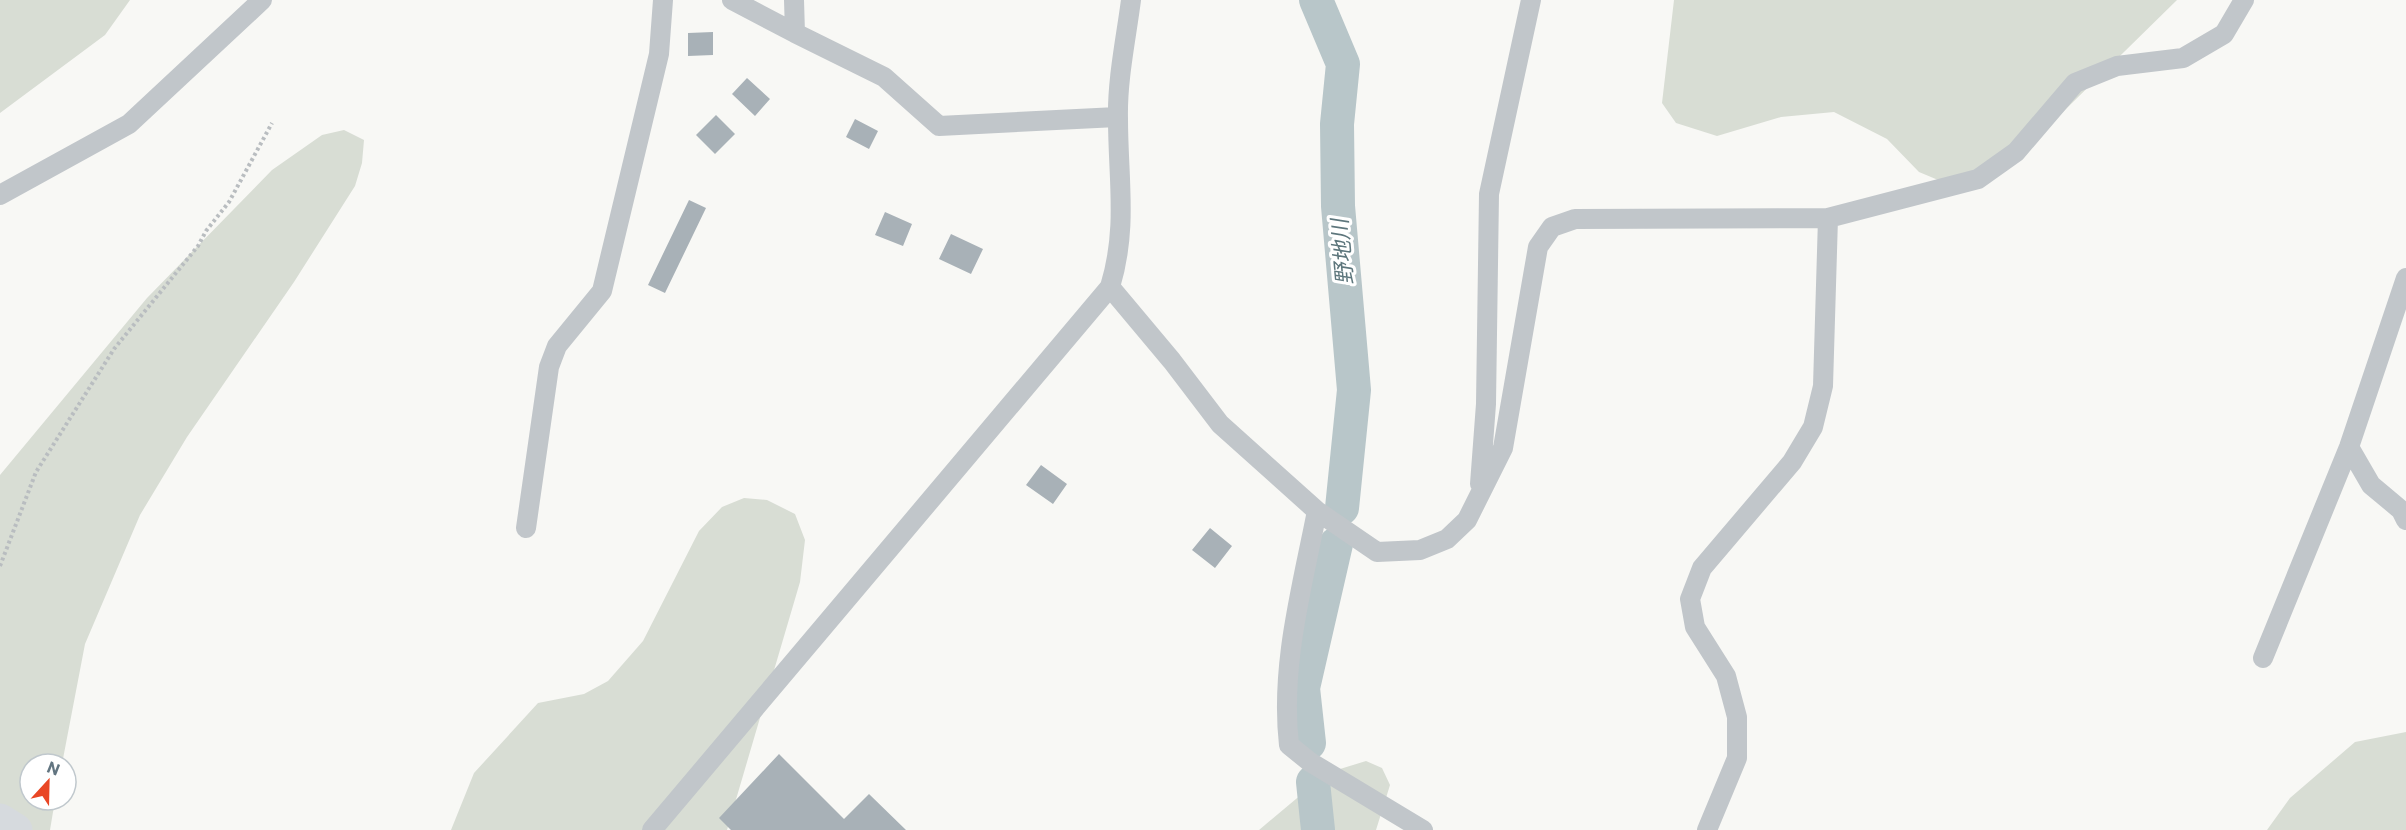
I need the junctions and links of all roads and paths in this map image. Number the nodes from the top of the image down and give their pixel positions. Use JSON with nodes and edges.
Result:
{"nodes":[{"id":1,"x":262,"y":0,"type":"edge"},
{"id":2,"x":663,"y":0,"type":"edge"},
{"id":3,"x":732,"y":0,"type":"edge"},
{"id":4,"x":794,"y":0,"type":"edge"},
{"id":5,"x":1131,"y":0,"type":"edge"},
{"id":6,"x":1531,"y":0,"type":"edge"},
{"id":7,"x":2244,"y":0,"type":"edge"},
{"id":8,"x":795,"y":33,"type":"junction"},
{"id":9,"x":1117,"y":117,"type":"junction"},
{"id":10,"x":272,"y":123,"type":"dead end"},
{"id":11,"x":0,"y":195,"type":"edge"},
{"id":12,"x":1828,"y":218,"type":"junction"},
{"id":13,"x":2406,"y":278,"type":"edge"},
{"id":14,"x":1110,"y":287,"type":"junction"},
{"id":15,"x":2349,"y":447,"type":"junction"},
{"id":16,"x":1479,"y":493,"type":"junction"},
{"id":17,"x":1317,"y":511,"type":"junction"},
{"id":18,"x":2406,"y":519,"type":"edge"},
{"id":19,"x":526,"y":528,"type":"dead end"},
{"id":20,"x":0,"y":566,"type":"edge"},
{"id":21,"x":2264,"y":658,"type":"dead end"},
{"id":22,"x":0,"y":820,"type":"edge"},
{"id":23,"x":16,"y":830,"type":"edge"},
{"id":24,"x":652,"y":830,"type":"edge"},
{"id":25,"x":1423,"y":830,"type":"edge"},
{"id":26,"x":1707,"y":830,"type":"edge"}],
"edges":[{"from":1,"to":11,"type":"street"},
{"from":2,"to":19,"type":"street"},
{"from":3,"to":8,"type":"street"},
{"from":4,"to":8,"type":"street"},
{"from":5,"to":9,"type":"street"},
{"from":6,"to":16,"type":"street"},
{"from":7,"to":12,"type":"street"},
{"from":8,"to":9,"type":"street"},
{"from":9,"to":14,"type":"street"},
{"from":10,"to":20,"type":"path"},
{"from":12,"to":16,"type":"street"},
{"from":12,"to":26,"type":"street"},
{"from":13,"to":15,"type":"street"},
{"from":14,"to":17,"type":"street"},
{"from":14,"to":24,"type":"street"},
{"from":15,"to":18,"type":"street"},
{"from":15,"to":21,"type":"street"},
{"from":16,"to":17,"type":"street"},
{"from":17,"to":25,"type":"street"},
{"from":22,"to":23,"type":"highway"}]}
